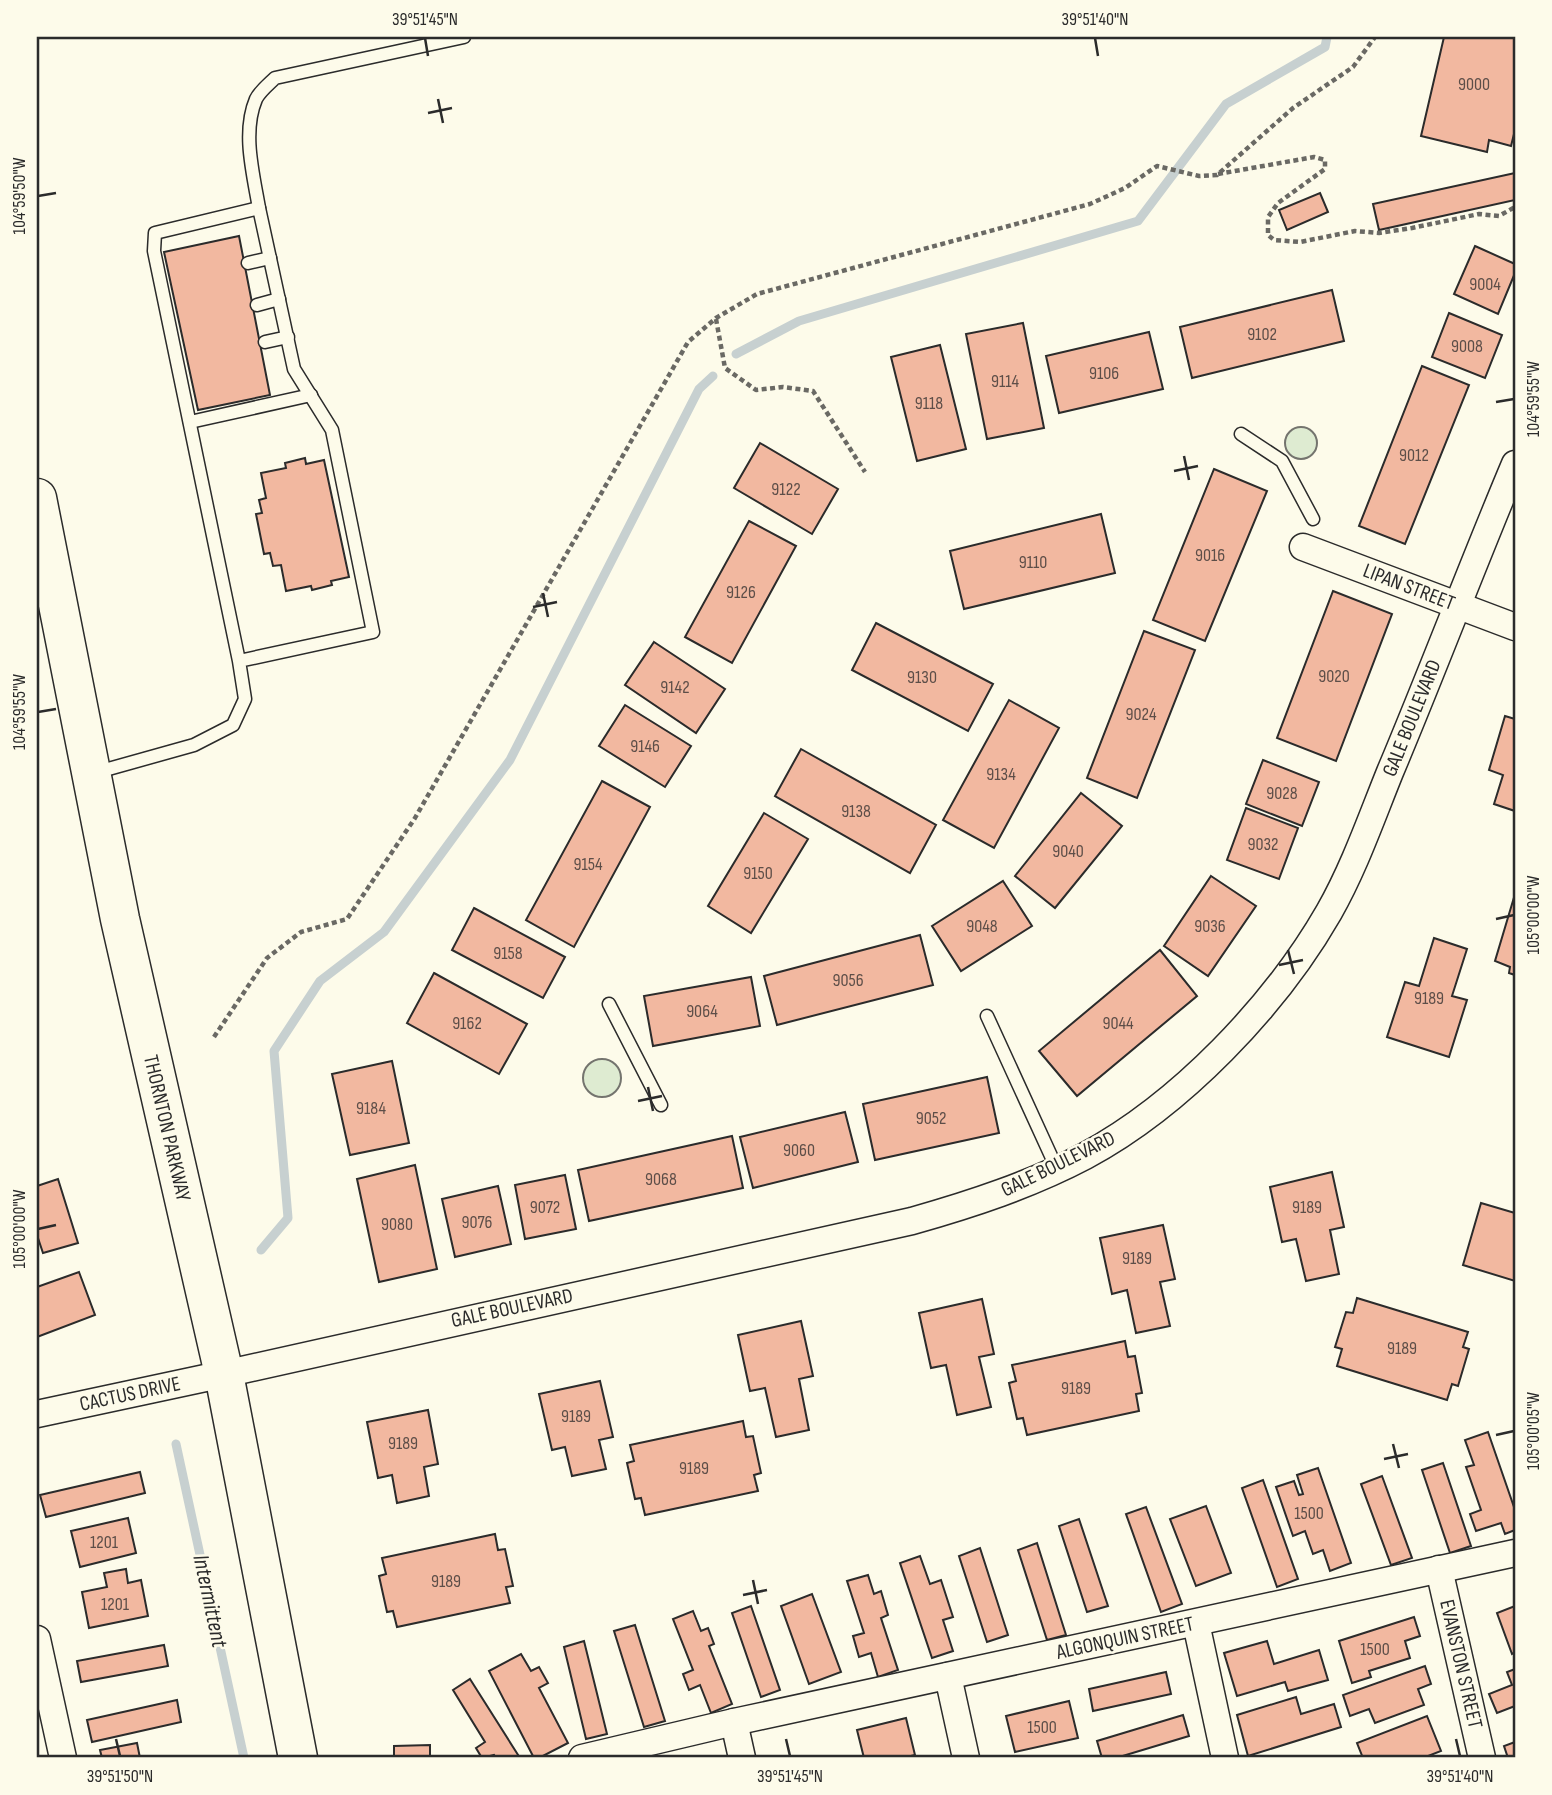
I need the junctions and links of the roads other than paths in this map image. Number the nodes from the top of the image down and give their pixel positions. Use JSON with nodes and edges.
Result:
{"nodes":[{"id":1,"x":464,"y":37,"type":"edge"},
{"id":2,"x":259,"y":208,"type":"junction"},
{"id":3,"x":270,"y":258,"type":"junction"},
{"id":4,"x":248,"y":263,"type":"dead end"},
{"id":5,"x":279,"y":299,"type":"junction"},
{"id":6,"x":257,"y":304,"type":"dead end"},
{"id":7,"x":288,"y":337,"type":"junction"},
{"id":8,"x":265,"y":342,"type":"dead end"},
{"id":9,"x":311,"y":395,"type":"junction"},
{"id":10,"x":190,"y":422,"type":"junction"},
{"id":11,"x":1241,"y":434,"type":"dead end"},
{"id":12,"x":1515,"y":464,"type":"edge"},
{"id":13,"x":37,"y":498,"type":"edge"},
{"id":14,"x":1313,"y":519,"type":"dead end"},
{"id":15,"x":1303,"y":547,"type":"dead end"},
{"id":16,"x":1457,"y":606,"type":"junction"},
{"id":17,"x":1515,"y":627,"type":"edge"},
{"id":18,"x":239,"y":661,"type":"junction"},
{"id":19,"x":90,"y":774,"type":"junction"},
{"id":20,"x":609,"y":1004,"type":"dead end"},
{"id":21,"x":987,"y":1016,"type":"dead end"},
{"id":22,"x":661,"y":1105,"type":"dead end"},
{"id":23,"x":1057,"y":1169,"type":"junction"},
{"id":24,"x":223,"y":1374,"type":"junction"},
{"id":25,"x":37,"y":1414,"type":"edge"},
{"id":26,"x":1515,"y":1553,"type":"edge"},
{"id":27,"x":1439,"y":1569,"type":"junction"},
{"id":28,"x":1196,"y":1623,"type":"junction"},
{"id":29,"x":38,"y":1648,"type":"edge"},
{"id":30,"x":948,"y":1676,"type":"junction"},
{"id":31,"x":734,"y":1722,"type":"junction"},
{"id":32,"x":63,"y":1758,"type":"edge"},
{"id":33,"x":298,"y":1758,"type":"edge"},
{"id":34,"x":582,"y":1758,"type":"edge"},
{"id":35,"x":742,"y":1758,"type":"edge"},
{"id":36,"x":966,"y":1758,"type":"edge"},
{"id":37,"x":1225,"y":1758,"type":"edge"},
{"id":38,"x":1482,"y":1758,"type":"edge"}],
"edges":[{"from":1,"to":2,"type":"lane"},
{"from":2,"to":3,"type":"lane"},
{"from":2,"to":10,"type":"lane"},
{"from":3,"to":4,"type":"lane"},
{"from":3,"to":5,"type":"lane"},
{"from":5,"to":6,"type":"lane"},
{"from":5,"to":7,"type":"lane"},
{"from":7,"to":8,"type":"lane"},
{"from":7,"to":9,"type":"lane"},
{"from":9,"to":10,"type":"lane"},
{"from":9,"to":18,"type":"lane"},
{"from":10,"to":18,"type":"lane"},
{"from":11,"to":14,"type":"lane"},
{"from":12,"to":16,"type":"street","name":"GALE BOULEVARD"},
{"from":13,"to":19,"type":"main road","name":"THORNTON PARKWAY"},
{"from":15,"to":16,"type":"street","name":"LIPAN STREET"},
{"from":16,"to":17,"type":"street","name":"LIPAN STREET"},
{"from":16,"to":23,"type":"street","name":"GALE BOULEVARD"},
{"from":18,"to":19,"type":"lane"},
{"from":19,"to":24,"type":"main road","name":"THORNTON PARKWAY"},
{"from":20,"to":22,"type":"lane"},
{"from":21,"to":23,"type":"lane"},
{"from":23,"to":24,"type":"street","name":"GALE BOULEVARD"},
{"from":24,"to":25,"type":"street","name":"CACTUS DRIVE"},
{"from":24,"to":33,"type":"main road","name":"THORNTON PARKWAY"},
{"from":26,"to":27,"type":"street","name":"ALGONQUIN STREET"},
{"from":27,"to":28,"type":"street","name":"ALGONQUIN STREET"},
{"from":27,"to":38,"type":"street","name":"EVANSTON STREET"},
{"from":28,"to":30,"type":"street","name":"ALGONQUIN STREET"},
{"from":28,"to":37,"type":"street"},
{"from":29,"to":32,"type":"street"},
{"from":30,"to":31,"type":"street","name":"ALGONQUIN STREET"},
{"from":30,"to":36,"type":"street"},
{"from":31,"to":34,"type":"street","name":"ALGONQUIN STREET"},
{"from":31,"to":35,"type":"street"}]}
